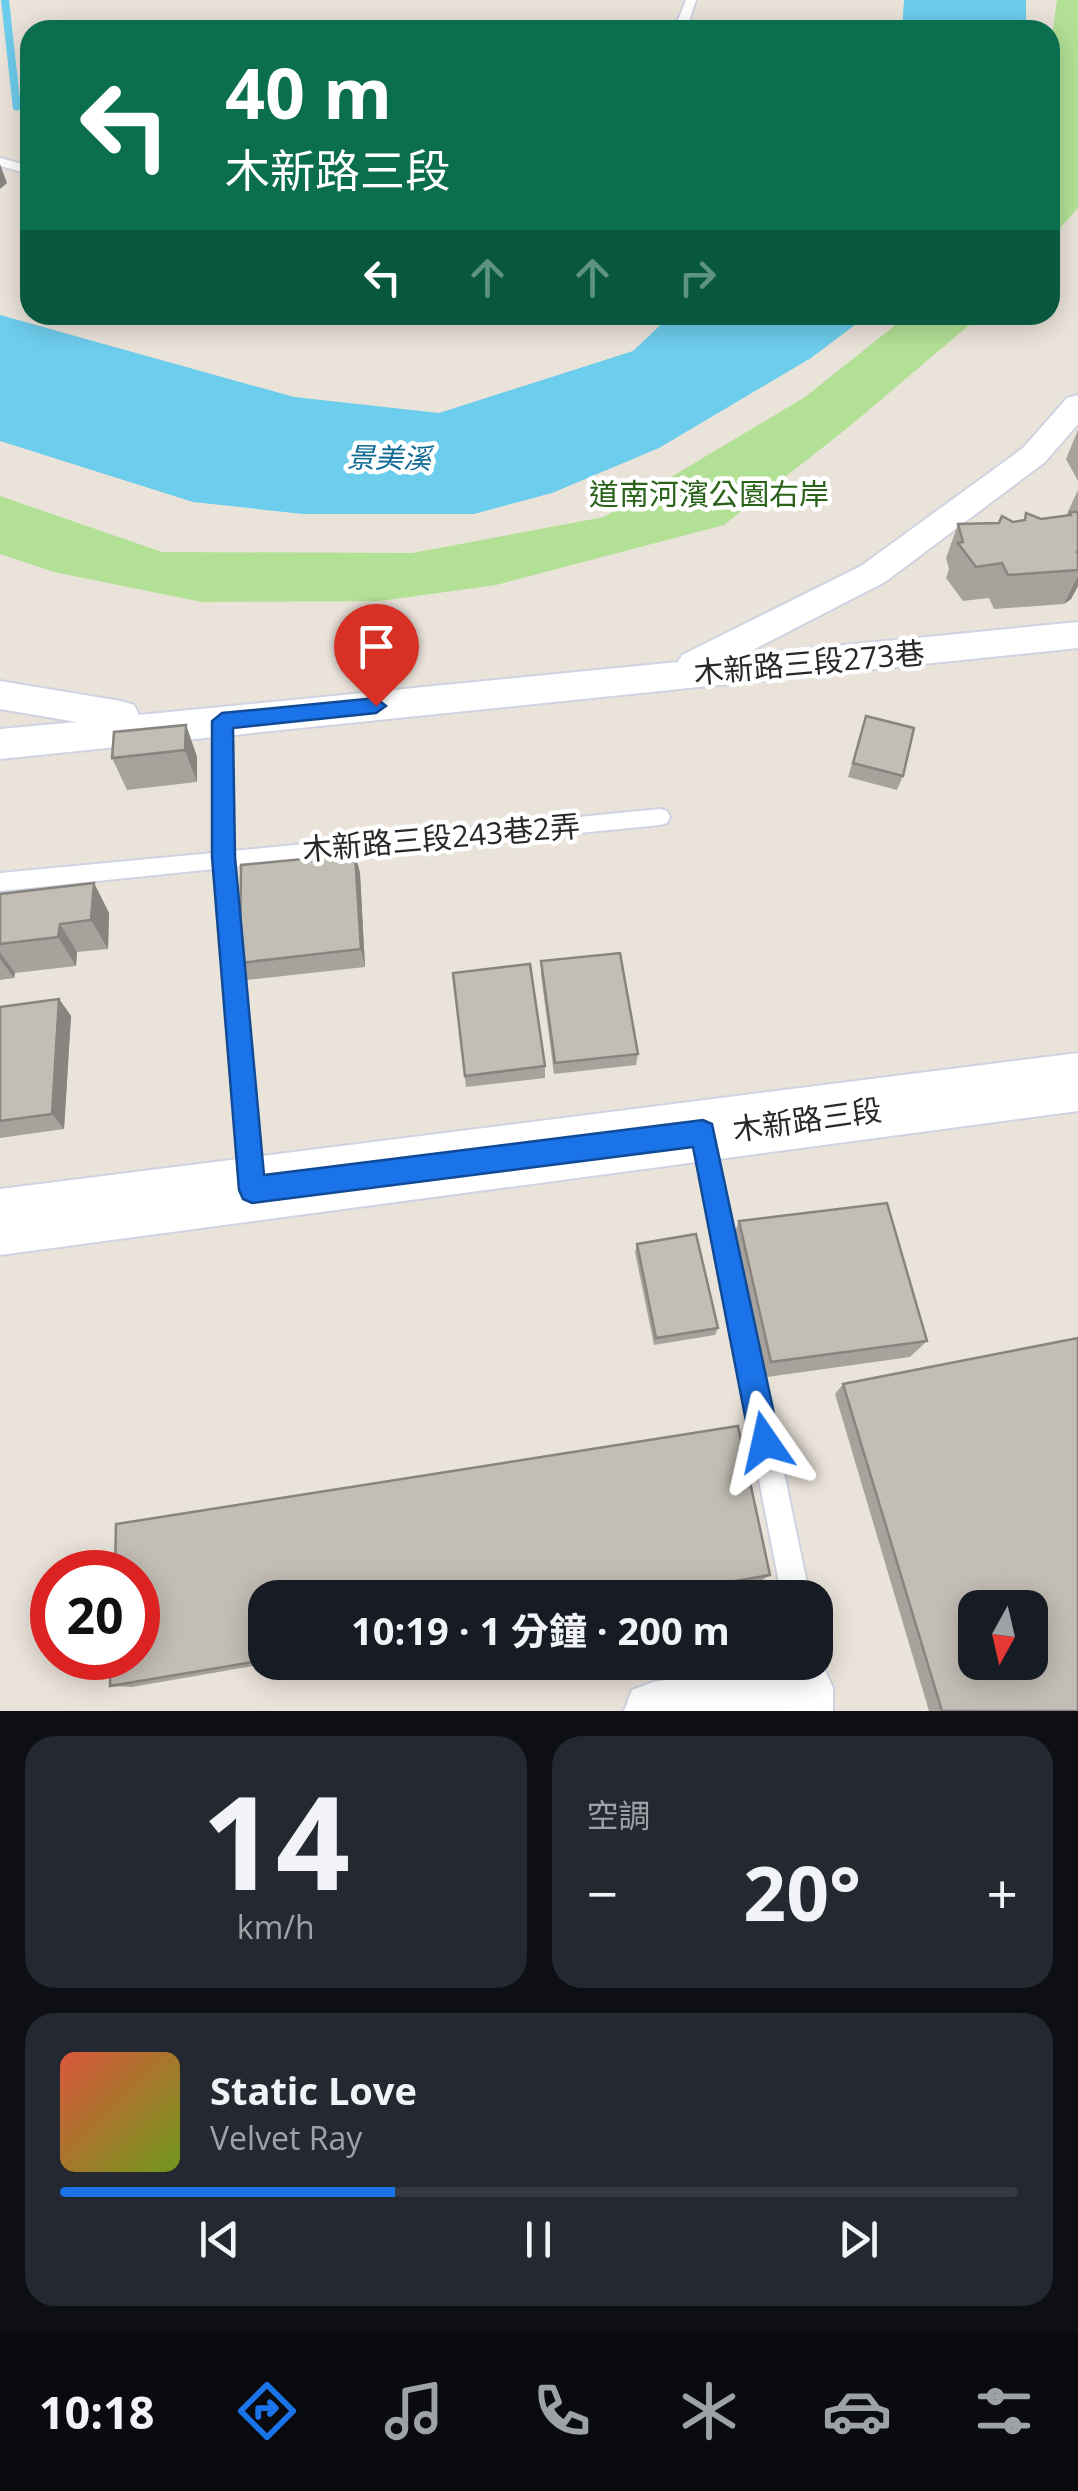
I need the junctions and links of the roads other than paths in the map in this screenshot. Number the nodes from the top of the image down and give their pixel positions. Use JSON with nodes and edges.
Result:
{"nodes":[{"id":1,"x":1076,"y":409,"type":"edge"},
{"id":2,"x":1078,"y":635,"type":"edge"},
{"id":3,"x":659,"y":676,"type":"junction"},
{"id":4,"x":0,"y":695,"type":"edge"},
{"id":5,"x":206,"y":722,"type":"junction"},
{"id":6,"x":0,"y":744,"type":"edge"},
{"id":7,"x":660,"y":816,"type":"dead end"},
{"id":8,"x":223,"y":857,"type":"junction"},
{"id":9,"x":0,"y":882,"type":"edge"},
{"id":10,"x":1078,"y":1082,"type":"edge"},
{"id":11,"x":703,"y":1133,"type":"junction"},
{"id":12,"x":252,"y":1190,"type":"junction"},
{"id":13,"x":0,"y":1222,"type":"edge"},
{"id":14,"x":792,"y":1580,"type":"edge"},
{"id":15,"x":804,"y":1687,"type":"edge"},
{"id":16,"x":654,"y":1711,"type":"edge"}],
"edges":[{"from":1,"to":3,"type":"street"},
{"from":2,"to":3,"type":"street","name":"木新路三段273巷"},
{"from":3,"to":5,"type":"street","name":"木新路三段273巷"},
{"from":4,"to":5,"type":"street"},
{"from":5,"to":6,"type":"street"},
{"from":5,"to":8,"type":"lane"},
{"from":7,"to":8,"type":"lane","name":"木新路三段243巷2弄"},
{"from":8,"to":9,"type":"lane","name":"木新路三段243巷2弄"},
{"from":8,"to":12,"type":"lane"},
{"from":10,"to":11,"type":"main road","name":"木新路三段"},
{"from":11,"to":12,"type":"main road","name":"木新路三段"},
{"from":11,"to":14,"type":"lane"},
{"from":12,"to":13,"type":"main road","name":"木新路三段"},
{"from":15,"to":16,"type":"street"}]}
